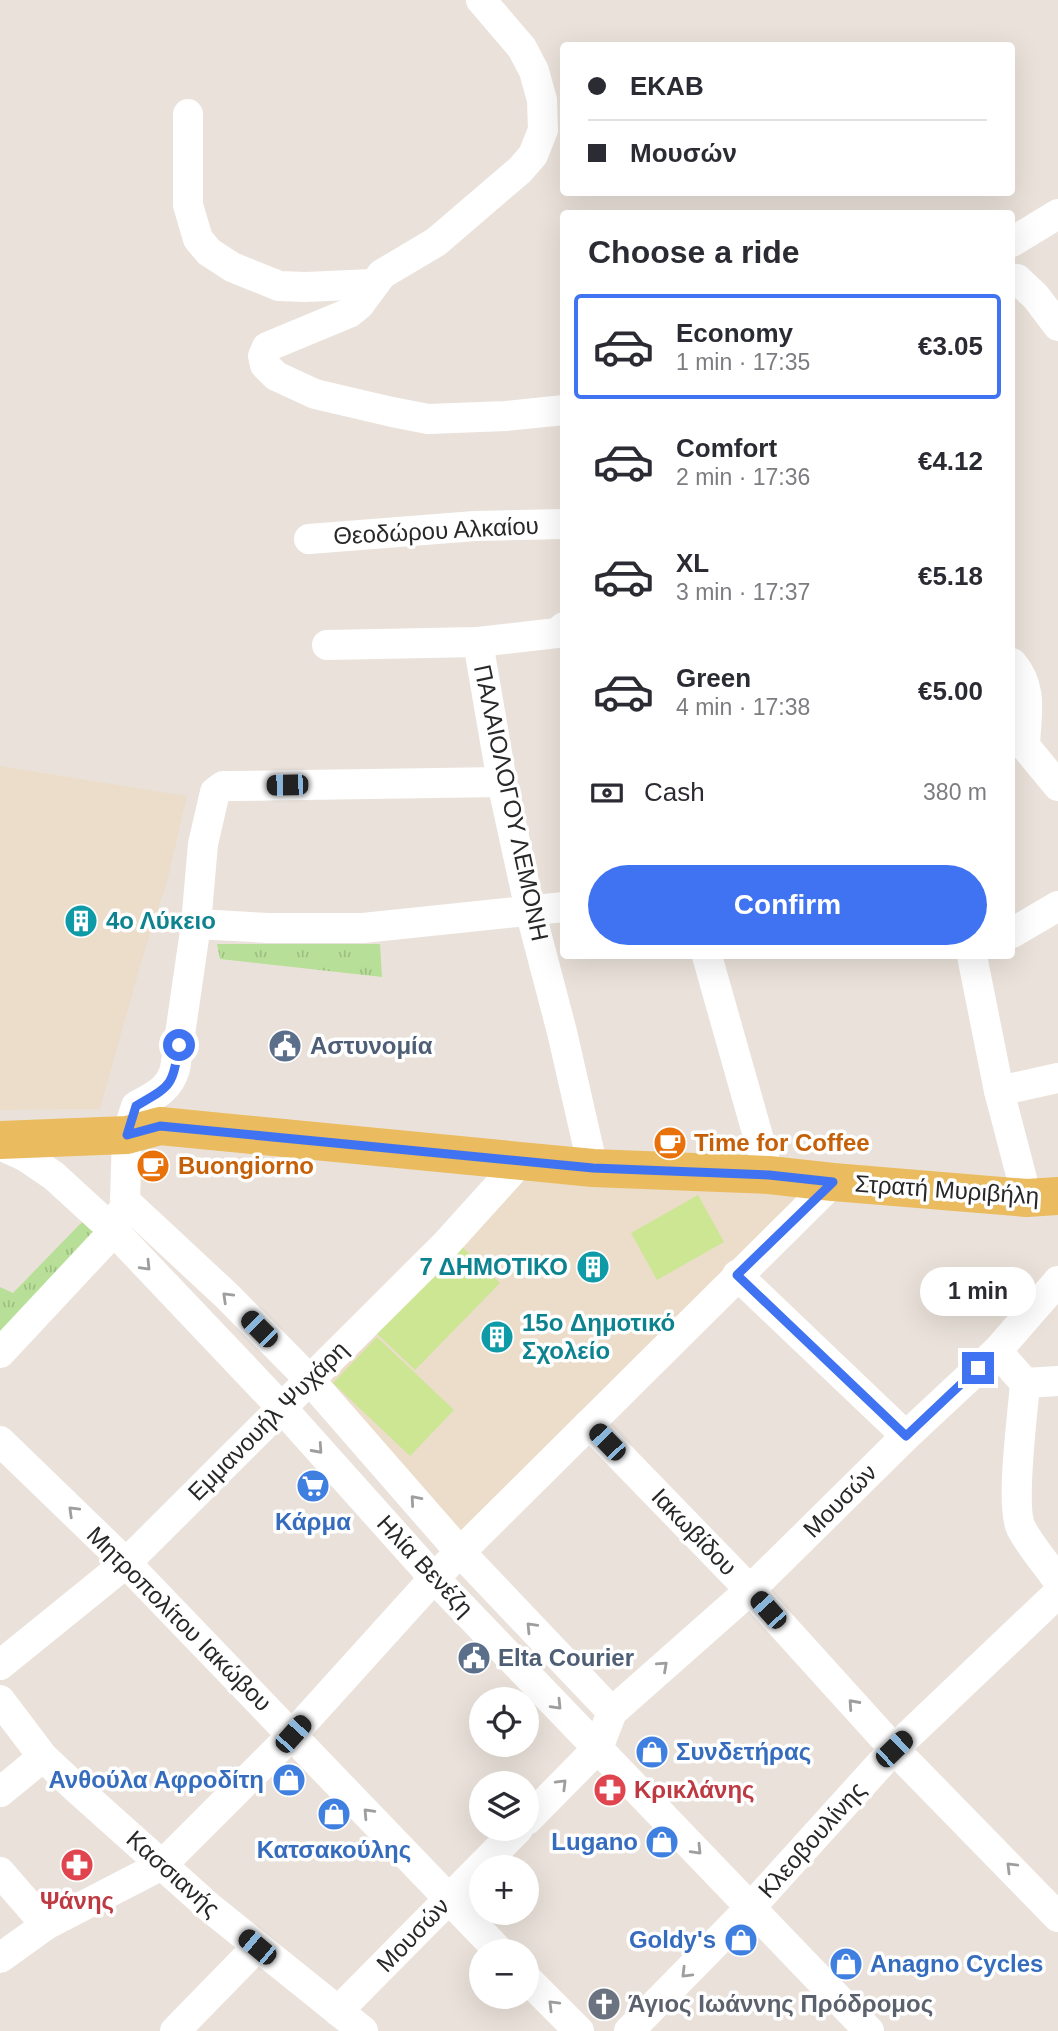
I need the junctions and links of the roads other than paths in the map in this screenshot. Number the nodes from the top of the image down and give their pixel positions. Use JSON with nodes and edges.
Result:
{"nodes":[{"id":1,"x":481,"y":0,"type":"edge"},
{"id":2,"x":188,"y":114,"type":"dead end"},
{"id":3,"x":1058,"y":215,"type":"edge"},
{"id":4,"x":1015,"y":241,"type":"edge"},
{"id":5,"x":1015,"y":279,"type":"edge"},
{"id":6,"x":373,"y":284,"type":"junction"},
{"id":7,"x":1058,"y":326,"type":"edge"},
{"id":8,"x":560,"y":410,"type":"edge"},
{"id":9,"x":560,"y":524,"type":"edge"},
{"id":10,"x":309,"y":539,"type":"dead end"},
{"id":11,"x":560,"y":630,"type":"edge"},
{"id":12,"x":478,"y":642,"type":"junction"},
{"id":13,"x":327,"y":645,"type":"dead end"},
{"id":14,"x":1015,"y":668,"type":"edge"},
{"id":15,"x":1018,"y":755,"type":"edge"},
{"id":16,"x":502,"y":782,"type":"junction"},
{"id":17,"x":1058,"y":786,"type":"edge"},
{"id":18,"x":1058,"y":906,"type":"edge"},
{"id":19,"x":560,"y":907,"type":"edge"},
{"id":20,"x":530,"y":911,"type":"junction"},
{"id":21,"x":196,"y":924,"type":"junction"},
{"id":22,"x":1015,"y":931,"type":"edge"},
{"id":23,"x":708,"y":959,"type":"edge"},
{"id":24,"x":973,"y":959,"type":"edge"},
{"id":25,"x":1058,"y":1077,"type":"edge"},
{"id":26,"x":999,"y":1091,"type":"junction"},
{"id":27,"x":127,"y":1135,"type":"junction"},
{"id":28,"x":39,"y":1139,"type":"junction"},
{"id":29,"x":0,"y":1140,"type":"edge"},
{"id":30,"x":0,"y":1145,"type":"edge"},
{"id":31,"x":521,"y":1161,"type":"junction"},
{"id":32,"x":593,"y":1168,"type":"junction"},
{"id":33,"x":769,"y":1175,"type":"junction"},
{"id":34,"x":833,"y":1182,"type":"junction"},
{"id":35,"x":1042,"y":1197,"type":"edge"},
{"id":36,"x":125,"y":1201,"type":"junction"},
{"id":37,"x":114,"y":1231,"type":"junction"},
{"id":38,"x":737,"y":1275,"type":"junction"},
{"id":39,"x":1058,"y":1282,"type":"edge"},
{"id":40,"x":997,"y":1350,"type":"junction"},
{"id":41,"x":0,"y":1353,"type":"edge"},
{"id":42,"x":309,"y":1379,"type":"junction"},
{"id":43,"x":1058,"y":1381,"type":"edge"},
{"id":44,"x":1025,"y":1383,"type":"junction"},
{"id":45,"x":281,"y":1407,"type":"junction"},
{"id":46,"x":589,"y":1424,"type":"junction"},
{"id":47,"x":906,"y":1436,"type":"junction"},
{"id":48,"x":0,"y":1441,"type":"edge"},
{"id":49,"x":460,"y":1552,"type":"junction"},
{"id":50,"x":126,"y":1563,"type":"junction"},
{"id":51,"x":434,"y":1578,"type":"junction"},
{"id":52,"x":1058,"y":1581,"type":"edge"},
{"id":53,"x":750,"y":1590,"type":"junction"},
{"id":54,"x":1058,"y":1592,"type":"edge"},
{"id":55,"x":0,"y":1665,"type":"edge"},
{"id":56,"x":0,"y":1700,"type":"edge"},
{"id":57,"x":612,"y":1712,"type":"junction"},
{"id":58,"x":293,"y":1734,"type":"junction"},
{"id":59,"x":598,"y":1748,"type":"junction"},
{"id":60,"x":894,"y":1749,"type":"junction"},
{"id":61,"x":43,"y":1757,"type":"junction"},
{"id":62,"x":0,"y":1792,"type":"edge"},
{"id":63,"x":539,"y":1808,"type":"edge"},
{"id":64,"x":506,"y":1841,"type":"edge"},
{"id":65,"x":162,"y":1865,"type":"junction"},
{"id":66,"x":0,"y":1872,"type":"edge"},
{"id":67,"x":448,"y":1898,"type":"junction"},
{"id":68,"x":1052,"y":1898,"type":"edge"},
{"id":69,"x":751,"y":1906,"type":"junction"},
{"id":70,"x":46,"y":1925,"type":"junction"},
{"id":71,"x":487,"y":1939,"type":"edge"},
{"id":72,"x":257,"y":1947,"type":"junction"},
{"id":73,"x":0,"y":1958,"type":"edge"},
{"id":74,"x":539,"y":1991,"type":"edge"},
{"id":75,"x":338,"y":2011,"type":"junction"},
{"id":76,"x":175,"y":2031,"type":"edge"},
{"id":77,"x":363,"y":2031,"type":"edge"},
{"id":78,"x":579,"y":2031,"type":"edge"},
{"id":79,"x":629,"y":2031,"type":"edge"},
{"id":80,"x":869,"y":2031,"type":"edge"}],
"edges":[{"from":1,"to":6,"type":"street"},
{"from":2,"to":6,"type":"street"},
{"from":3,"to":4,"type":"street"},
{"from":5,"to":7,"type":"street"},
{"from":6,"to":8,"type":"street"},
{"from":9,"to":10,"type":"street","name":"Θεοδώρου Αλκαίου"},
{"from":11,"to":12,"type":"street"},
{"from":12,"to":13,"type":"street"},
{"from":12,"to":16,"type":"street","name":"ΠΑΛΑΙΟΛΟΓΟΥ ΛΕΜΟΝΗ"},
{"from":14,"to":15,"type":"street"},
{"from":15,"to":17,"type":"street"},
{"from":16,"to":20,"type":"street","name":"ΠΑΛΑΙΟΛΟΓΟΥ ΛΕΜΟΝΗ"},
{"from":16,"to":21,"type":"street"},
{"from":18,"to":22,"type":"street"},
{"from":19,"to":20,"type":"street"},
{"from":20,"to":21,"type":"street"},
{"from":20,"to":32,"type":"street","name":"ΠΑΛΑΙΟΛΟΓΟΥ ΛΕΜΟΝΗ"},
{"from":21,"to":27,"type":"street"},
{"from":23,"to":33,"type":"street"},
{"from":24,"to":26,"type":"street"},
{"from":25,"to":26,"type":"street"},
{"from":26,"to":35,"type":"street"},
{"from":27,"to":28,"type":"main road","name":"Στρατή Μυριβήλη"},
{"from":27,"to":31,"type":"main road","name":"Στρατή Μυριβήλη"},
{"from":27,"to":36,"type":"street"},
{"from":28,"to":29,"type":"main road","name":"Στρατή Μυριβήλη"},
{"from":28,"to":36,"type":"street","name":"Ηλία Βενέζη"},
{"from":30,"to":37,"type":"street","name":"Ηλία Βενέζη"},
{"from":31,"to":32,"type":"main road","name":"Στρατή Μυριβήλη"},
{"from":31,"to":42,"type":"street","name":"Εμμανουήλ Ψυχάρη"},
{"from":32,"to":33,"type":"main road","name":"Στρατή Μυριβήλη"},
{"from":33,"to":34,"type":"main road","name":"Στρατή Μυριβήλη"},
{"from":34,"to":35,"type":"main road","name":"Στρατή Μυριβήλη"},
{"from":34,"to":38,"type":"street"},
{"from":36,"to":37,"type":"street"},
{"from":42,"to":36,"type":"street","name":"Ηλία Βενέζη","one_way":true},
{"from":37,"to":41,"type":"street"},
{"from":37,"to":45,"type":"street","name":"Ηλία Βενέζη","one_way":true},
{"from":38,"to":46,"type":"street"},
{"from":38,"to":47,"type":"street"},
{"from":39,"to":40,"type":"street","name":"Μουσών"},
{"from":40,"to":44,"type":"street"},
{"from":40,"to":47,"type":"street","name":"Μουσών"},
{"from":42,"to":45,"type":"street","name":"Εμμανουήλ Ψυχάρη"},
{"from":49,"to":42,"type":"street","name":"Ηλία Βενέζη","one_way":true},
{"from":43,"to":44,"type":"street"},
{"from":44,"to":52,"type":"street"},
{"from":45,"to":50,"type":"street","name":"Εμμανουήλ Ψυχάρη"},
{"from":45,"to":51,"type":"street","name":"Ηλία Βενέζη","one_way":true},
{"from":46,"to":49,"type":"street"},
{"from":46,"to":53,"type":"street","name":"Ιακωβίδου"},
{"from":47,"to":53,"type":"street","name":"Μουσών"},
{"from":50,"to":48,"type":"street","name":"Μητροπολίτου Ιακώβου","one_way":true},
{"from":49,"to":51,"type":"street"},
{"from":57,"to":49,"type":"street","name":"Ηλία Βενέζη","one_way":true},
{"from":50,"to":55,"type":"street","name":"Εμμανουήλ Ψυχάρη"},
{"from":50,"to":58,"type":"street","name":"Μητροπολίτου Ιακώβου"},
{"from":51,"to":58,"type":"street"},
{"from":51,"to":59,"type":"street","name":"Ηλία Βενέζη","one_way":true},
{"from":57,"to":53,"type":"street","name":"Μουσών","one_way":true},
{"from":60,"to":53,"type":"street","name":"Ιακωβίδου","one_way":true},
{"from":54,"to":60,"type":"street","name":"Κλεοβουλίνης"},
{"from":56,"to":61,"type":"street","name":"Κασσιανής"},
{"from":57,"to":59,"type":"street"},
{"from":58,"to":65,"type":"street"},
{"from":67,"to":58,"type":"street","name":"Μητροπολίτου Ιακώβου","one_way":true},
{"from":63,"to":59,"type":"street","one_way":true},
{"from":59,"to":69,"type":"street","name":"Ηλία Βενέζη","one_way":true},
{"from":68,"to":60,"type":"street","name":"Ιακωβίδου","one_way":true},
{"from":60,"to":69,"type":"street","name":"Κλεοβουλίνης"},
{"from":61,"to":62,"type":"street"},
{"from":61,"to":65,"type":"street","name":"Κασσιανής"},
{"from":64,"to":67,"type":"street","name":"Μουσών"},
{"from":65,"to":70,"type":"street"},
{"from":65,"to":72,"type":"street","name":"Κασσιανής"},
{"from":66,"to":70,"type":"street"},
{"from":67,"to":71,"type":"street","name":"Μητροπολίτου Ιακώβου"},
{"from":67,"to":75,"type":"street","name":"Μουσών"},
{"from":69,"to":79,"type":"street","name":"Κλεοβουλίνης","one_way":true},
{"from":69,"to":80,"type":"street","name":"Ηλία Βενέζη"},
{"from":70,"to":73,"type":"street"},
{"from":72,"to":75,"type":"street","name":"Κασσιανής"},
{"from":72,"to":76,"type":"street"},
{"from":78,"to":74,"type":"street","one_way":true},
{"from":75,"to":77,"type":"street","name":"Κασσιανής"}]}
